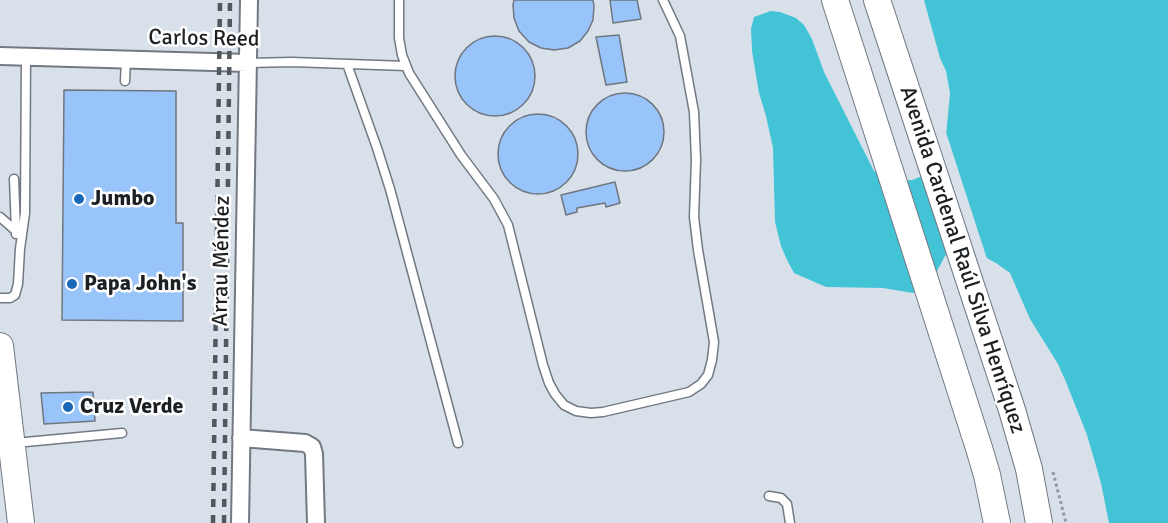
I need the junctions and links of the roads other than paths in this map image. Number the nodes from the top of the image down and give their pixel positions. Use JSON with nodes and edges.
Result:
{"nodes":[{"id":1,"x":249,"y":0,"type":"edge"},
{"id":2,"x":399,"y":0,"type":"edge"},
{"id":3,"x":663,"y":0,"type":"edge"},
{"id":4,"x":835,"y":0,"type":"edge"},
{"id":5,"x":877,"y":0,"type":"edge"},
{"id":6,"x":0,"y":56,"type":"edge"},
{"id":7,"x":26,"y":57,"type":"junction"},
{"id":8,"x":126,"y":59,"type":"junction"},
{"id":9,"x":248,"y":63,"type":"junction"},
{"id":10,"x":347,"y":64,"type":"junction"},
{"id":11,"x":406,"y":66,"type":"junction"},
{"id":12,"x":125,"y":81,"type":"dead end"},
{"id":13,"x":14,"y":178,"type":"dead end"},
{"id":14,"x":0,"y":217,"type":"edge"},
{"id":15,"x":16,"y":231,"type":"junction"},
{"id":16,"x":20,"y":249,"type":"junction"},
{"id":17,"x":0,"y":298,"type":"edge"},
{"id":18,"x":0,"y":346,"type":"edge"},
{"id":19,"x":3,"y":402,"type":"edge"},
{"id":20,"x":122,"y":433,"type":"dead end"},
{"id":21,"x":6,"y":437,"type":"edge"},
{"id":22,"x":241,"y":438,"type":"junction"},
{"id":23,"x":458,"y":443,"type":"dead end"},
{"id":24,"x":769,"y":496,"type":"dead end"},
{"id":25,"x":21,"y":523,"type":"edge"},
{"id":26,"x":240,"y":523,"type":"edge"},
{"id":27,"x":316,"y":523,"type":"edge"},
{"id":28,"x":790,"y":523,"type":"edge"},
{"id":29,"x":998,"y":523,"type":"edge"},
{"id":30,"x":1040,"y":523,"type":"edge"}],
"edges":[{"from":1,"to":9,"type":"street","name":"Arrau Méndez"},
{"from":2,"to":11,"type":"lane"},
{"from":3,"to":11,"type":"lane"},
{"from":4,"to":29,"type":"main road","name":"Avenida Cardenal Raúl Silva Henríquez"},
{"from":5,"to":30,"type":"main road","name":"Avenida Cardenal Raúl Silva Henríquez"},
{"from":6,"to":7,"type":"street","name":"Carlos Reed"},
{"from":7,"to":8,"type":"street","name":"Carlos Reed"},
{"from":7,"to":16,"type":"lane"},
{"from":8,"to":9,"type":"street","name":"Carlos Reed"},
{"from":8,"to":12,"type":"lane"},
{"from":9,"to":10,"type":"lane","name":"Carlos Reed"},
{"from":9,"to":22,"type":"street","name":"Arrau Méndez"},
{"from":10,"to":11,"type":"lane","name":"Carlos Reed"},
{"from":10,"to":23,"type":"lane"},
{"from":13,"to":15,"type":"lane"},
{"from":14,"to":15,"type":"lane"},
{"from":15,"to":16,"type":"lane"},
{"from":16,"to":17,"type":"lane"},
{"from":18,"to":19,"type":"main road"},
{"from":19,"to":21,"type":"main road"},
{"from":20,"to":21,"type":"lane"},
{"from":21,"to":25,"type":"main road"},
{"from":22,"to":26,"type":"street","name":"Arrau Méndez"},
{"from":22,"to":27,"type":"street"},
{"from":24,"to":28,"type":"lane"}]}
